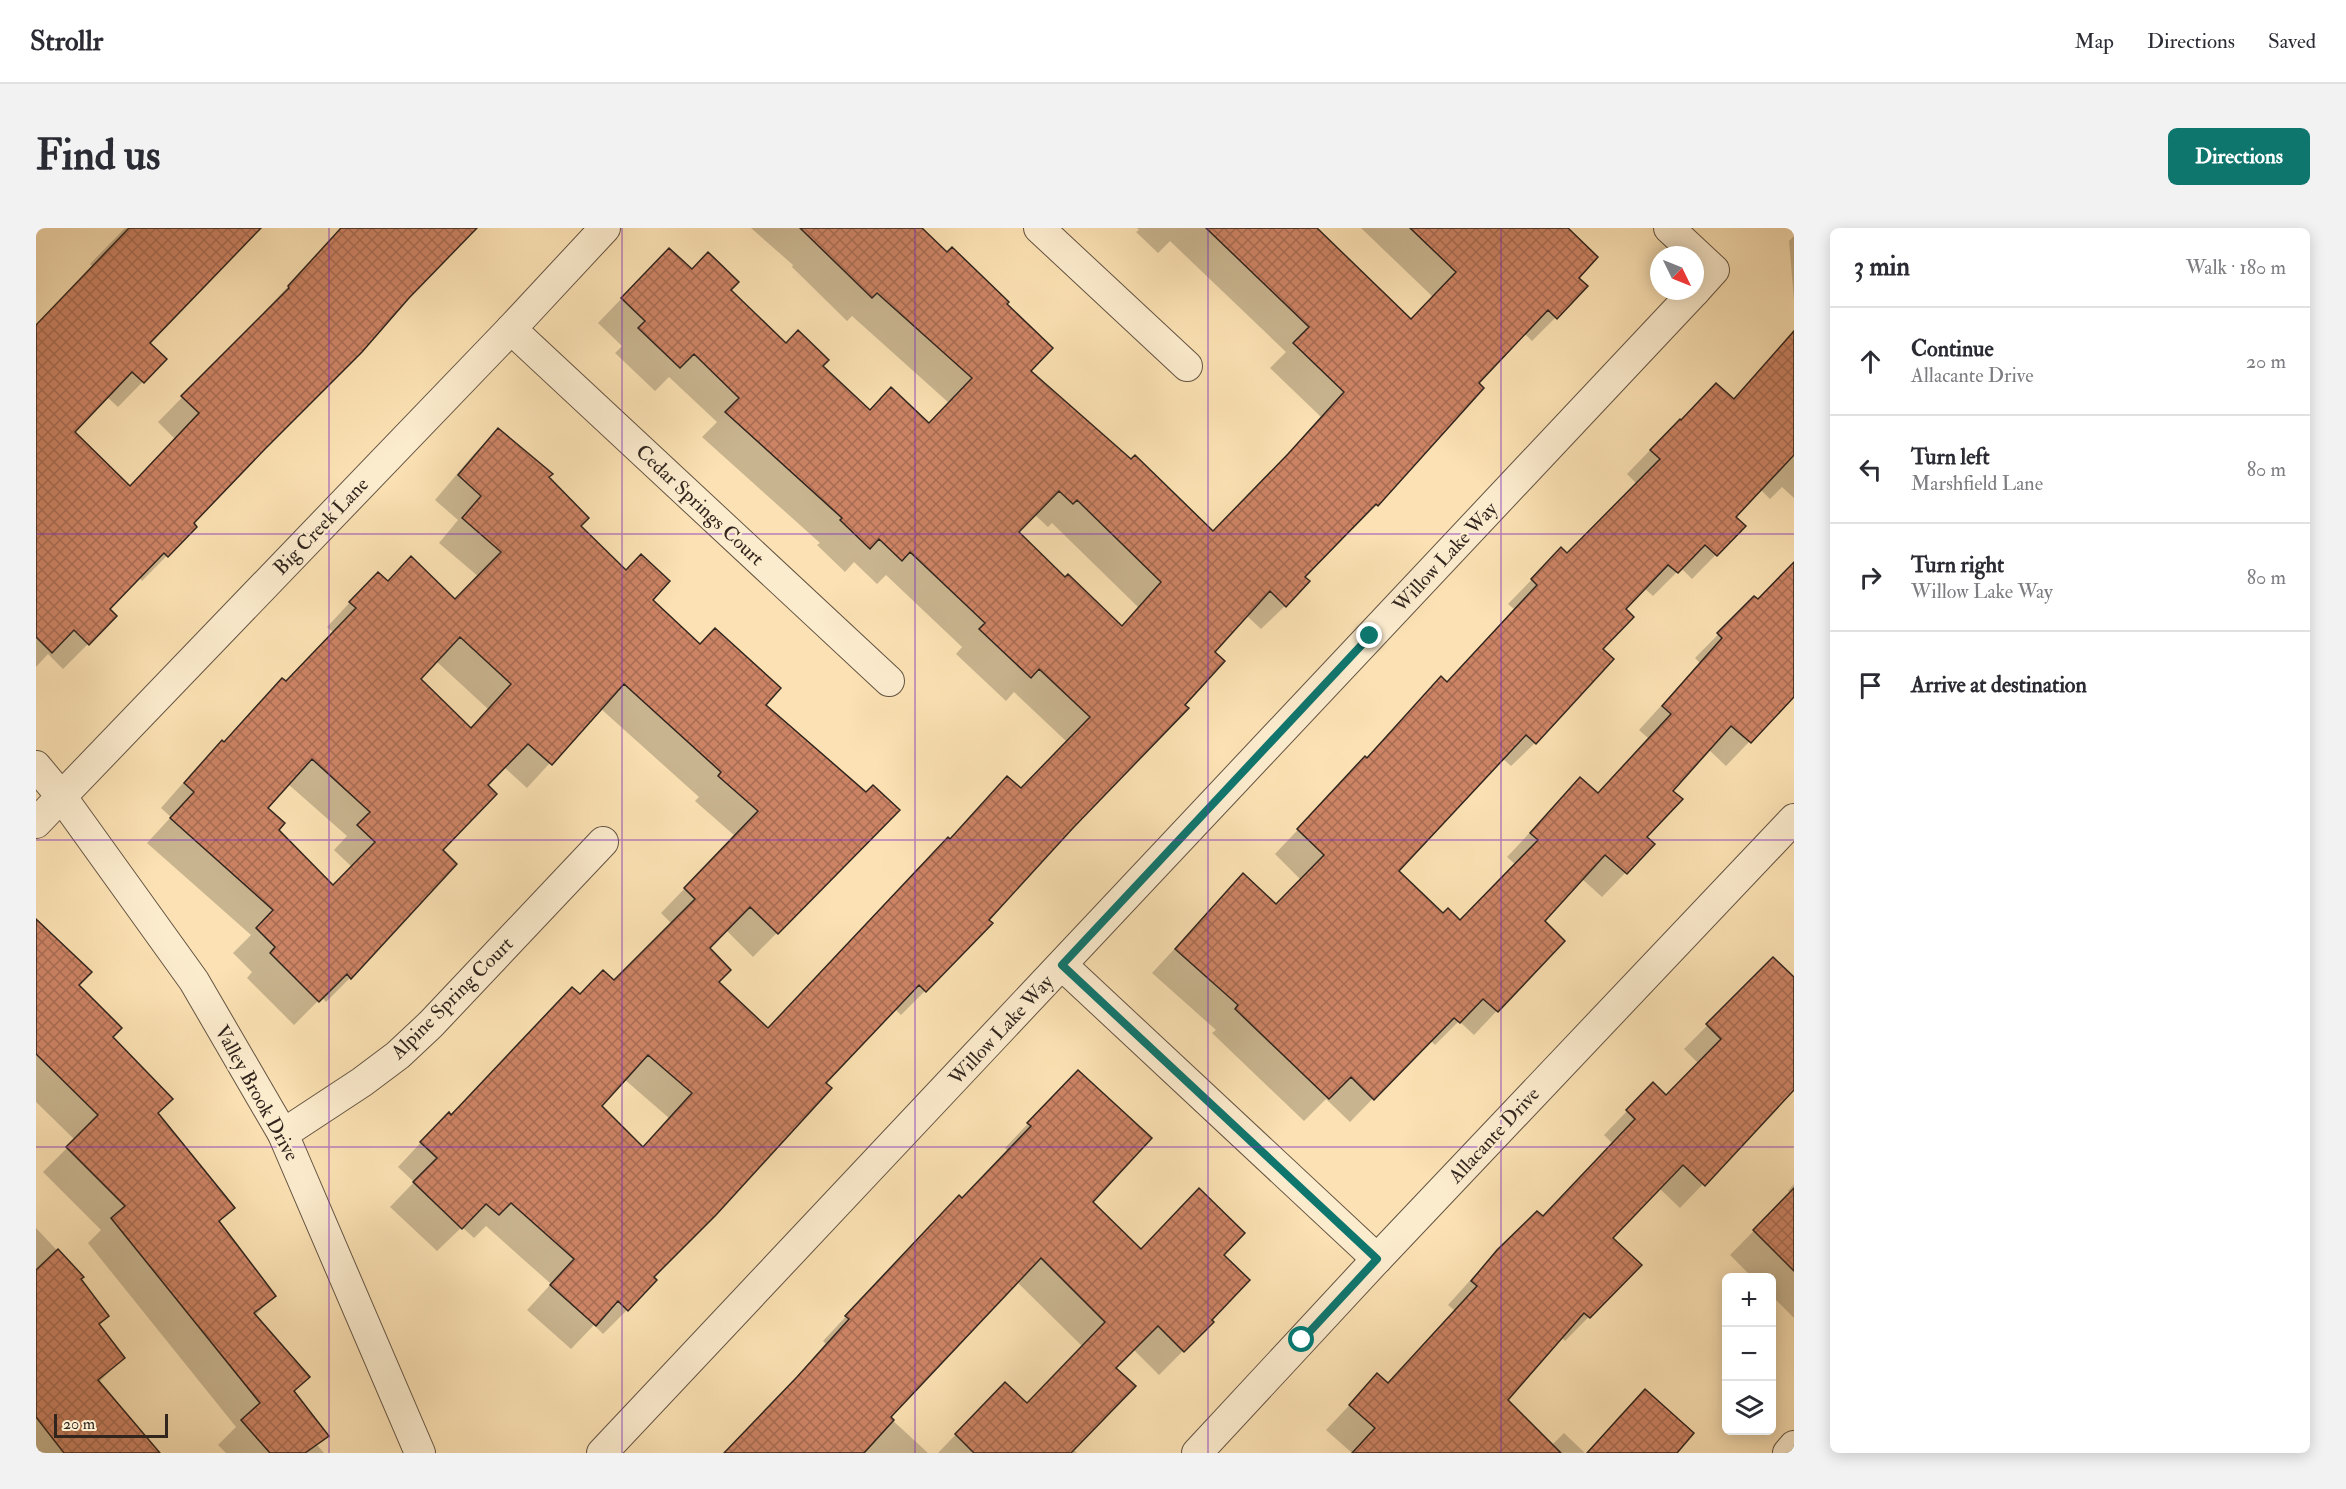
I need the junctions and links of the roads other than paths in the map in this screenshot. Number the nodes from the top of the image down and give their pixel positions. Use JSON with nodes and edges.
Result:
{"nodes":[{"id":1,"x":605,"y":228,"type":"edge"},
{"id":2,"x":1039,"y":228,"type":"edge"},
{"id":3,"x":1669,"y":228,"type":"edge"},
{"id":4,"x":1679,"y":246,"type":"edge"},
{"id":5,"x":1686,"y":300,"type":"edge"},
{"id":6,"x":512,"y":329,"type":"junction"},
{"id":7,"x":1186,"y":366,"type":"dead end"},
{"id":8,"x":889,"y":681,"type":"dead end"},
{"id":9,"x":36,"y":765,"type":"edge"},
{"id":10,"x":61,"y":796,"type":"junction"},
{"id":11,"x":1794,"y":819,"type":"edge"},
{"id":12,"x":36,"y":822,"type":"edge"},
{"id":13,"x":603,"y":842,"type":"dead end"},
{"id":14,"x":1062,"y":965,"type":"junction"},
{"id":15,"x":283,"y":1134,"type":"junction"},
{"id":16,"x":1377,"y":1259,"type":"junction"},
{"id":17,"x":1794,"y":1446,"type":"edge"},
{"id":18,"x":420,"y":1453,"type":"edge"},
{"id":19,"x":602,"y":1453,"type":"edge"},
{"id":20,"x":1197,"y":1453,"type":"edge"},
{"id":21,"x":1788,"y":1453,"type":"edge"}],
"edges":[{"from":1,"to":6,"type":"street","name":"Big Creek Lane"},
{"from":2,"to":7,"type":"street"},
{"from":3,"to":4,"type":"street"},
{"from":5,"to":14,"type":"street","name":"Willow Lake Way"},
{"from":6,"to":8,"type":"street","name":"Cedar Springs Court"},
{"from":6,"to":10,"type":"street","name":"Big Creek Lane"},
{"from":9,"to":10,"type":"street","name":"Valley Brook Drive"},
{"from":10,"to":12,"type":"street","name":"Big Creek Lane"},
{"from":10,"to":15,"type":"street","name":"Valley Brook Drive"},
{"from":11,"to":16,"type":"street","name":"Allacante Drive"},
{"from":13,"to":15,"type":"street","name":"Alpine Spring Court"},
{"from":14,"to":16,"type":"street"},
{"from":14,"to":19,"type":"street","name":"Willow Lake Way"},
{"from":15,"to":18,"type":"street","name":"Valley Brook Drive"},
{"from":16,"to":20,"type":"street","name":"Allacante Drive"},
{"from":17,"to":21,"type":"street"}]}
